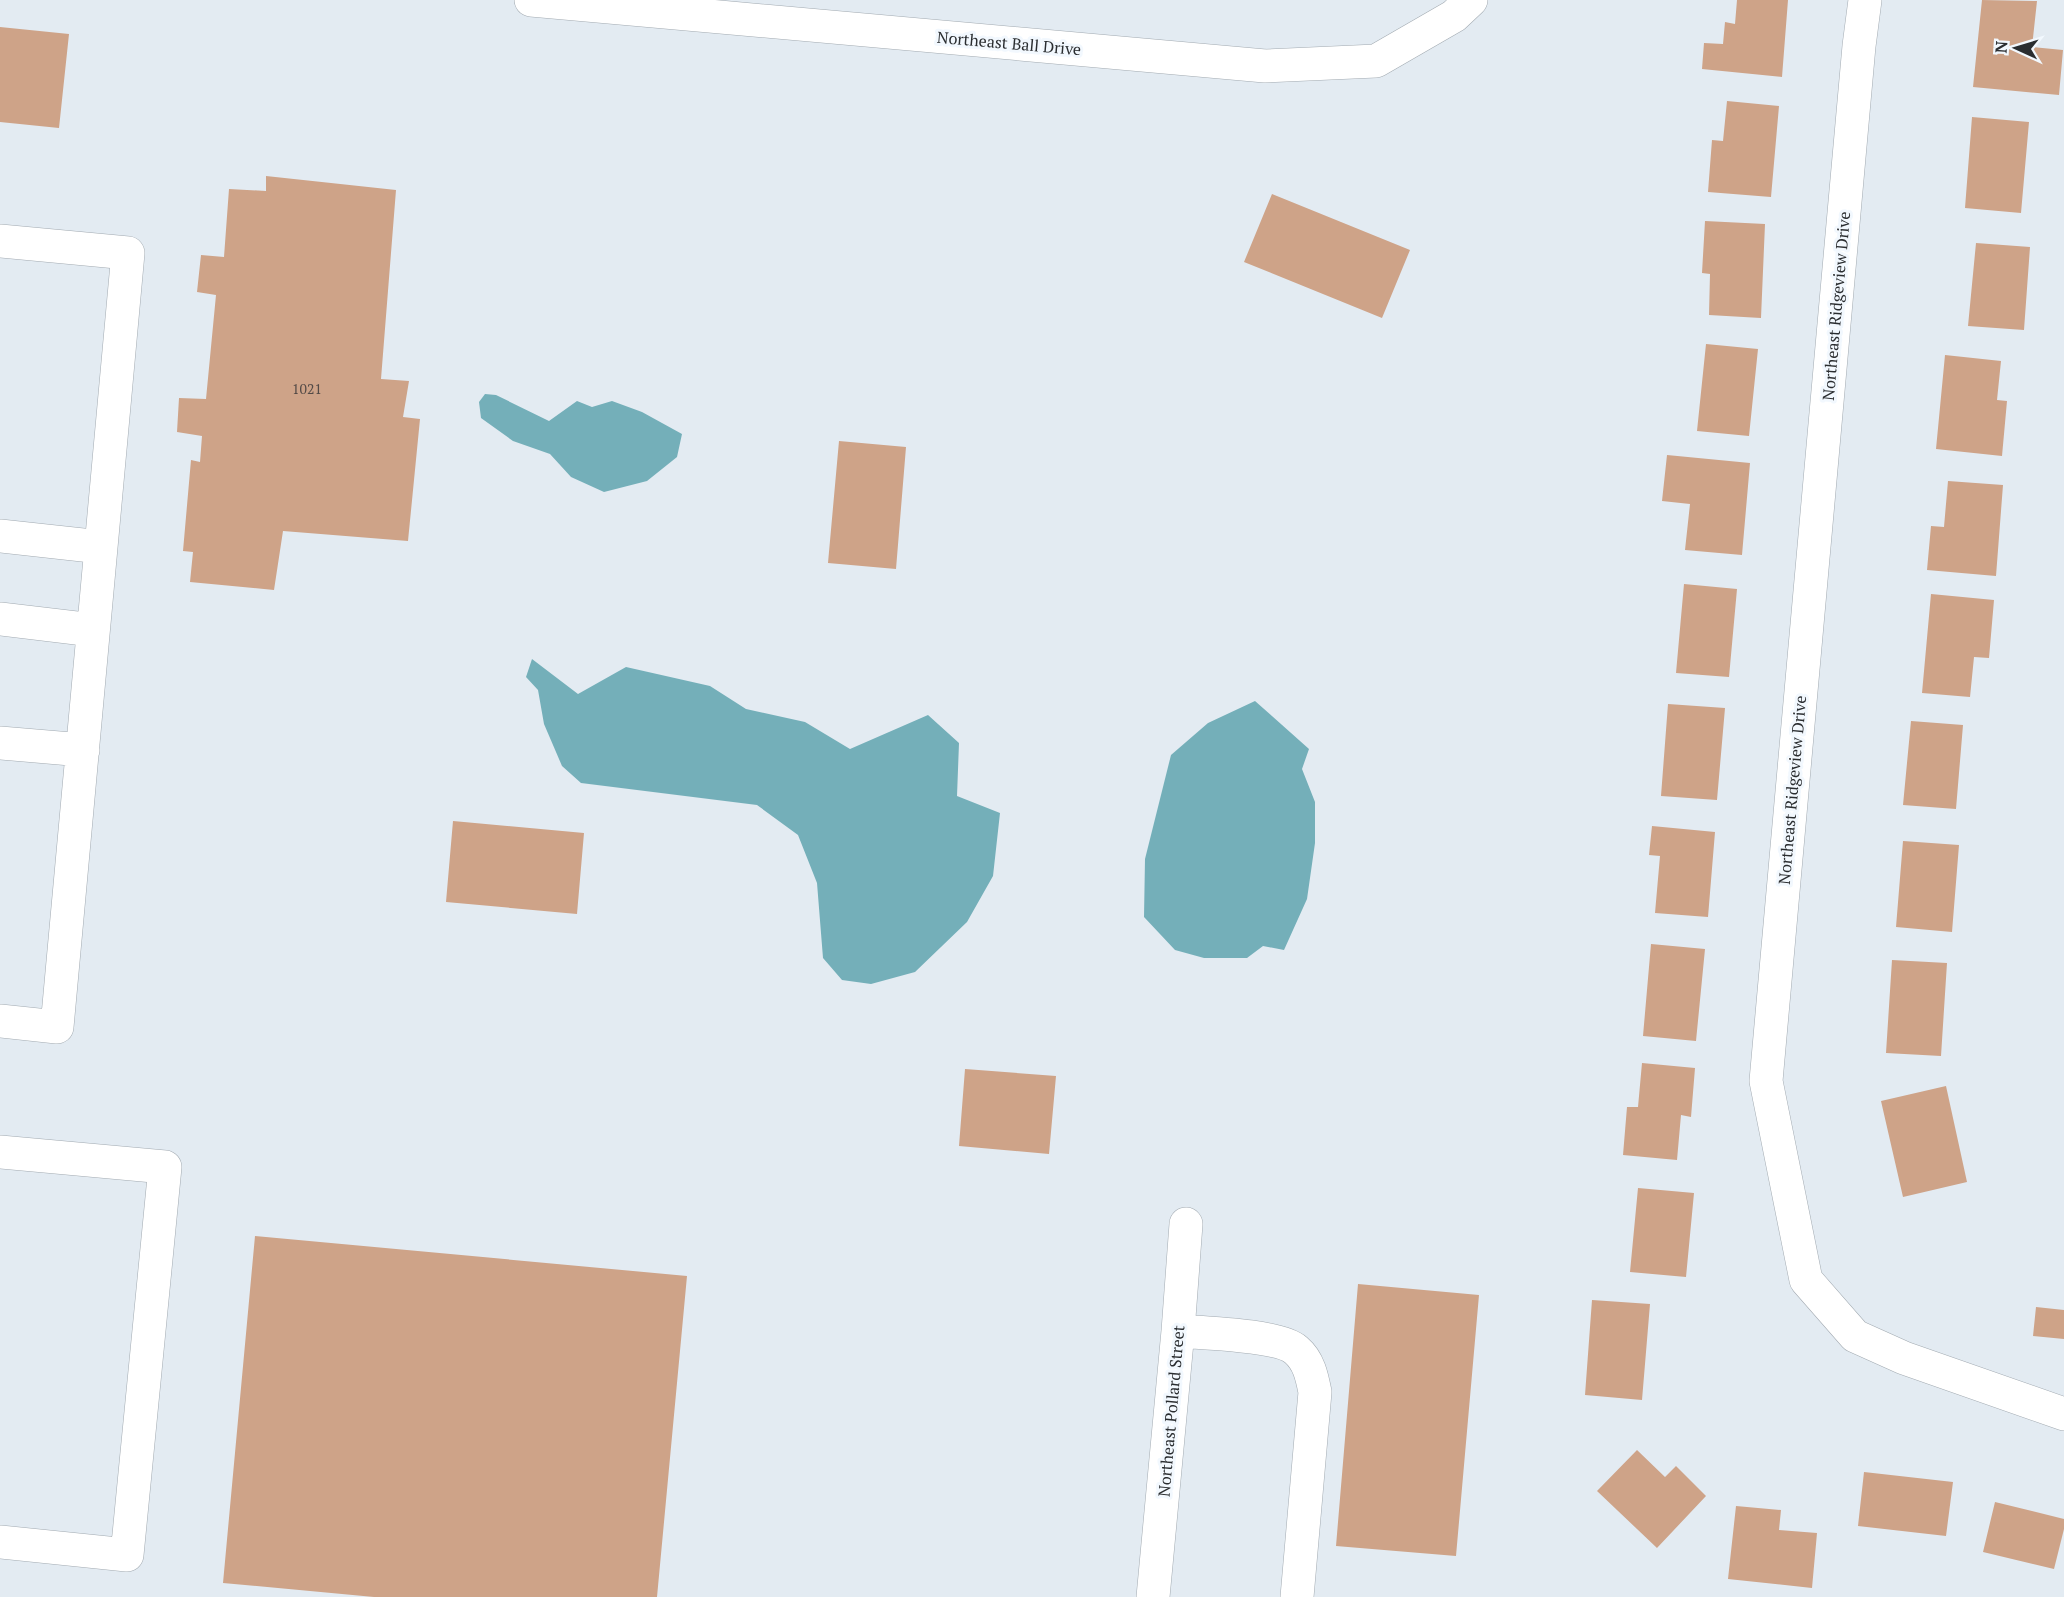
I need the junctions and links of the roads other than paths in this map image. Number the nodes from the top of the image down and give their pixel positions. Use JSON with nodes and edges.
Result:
{"nodes":[{"id":1,"x":531,"y":0,"type":"edge"},
{"id":2,"x":1470,"y":0,"type":"edge"},
{"id":3,"x":1865,"y":0,"type":"edge"},
{"id":4,"x":646,"y":5,"type":"edge"},
{"id":5,"x":0,"y":241,"type":"edge"},
{"id":6,"x":0,"y":536,"type":"edge"},
{"id":7,"x":101,"y":547,"type":"junction"},
{"id":8,"x":0,"y":619,"type":"edge"},
{"id":9,"x":93,"y":630,"type":"junction"},
{"id":10,"x":0,"y":743,"type":"edge"},
{"id":11,"x":83,"y":750,"type":"junction"},
{"id":12,"x":0,"y":1021,"type":"edge"},
{"id":13,"x":0,"y":1152,"type":"edge"},
{"id":14,"x":1186,"y":1224,"type":"dead end"},
{"id":15,"x":1178,"y":1330,"type":"junction"},
{"id":16,"x":2064,"y":1414,"type":"edge"},
{"id":17,"x":0,"y":1542,"type":"edge"},
{"id":18,"x":1153,"y":1597,"type":"edge"},
{"id":19,"x":1296,"y":1597,"type":"edge"}],
"edges":[{"from":1,"to":4,"type":"street","name":"Northeast Ball Drive"},
{"from":2,"to":4,"type":"street","name":"Northeast Ball Drive"},
{"from":3,"to":16,"type":"street","name":"Northeast Ridgeview Drive"},
{"from":5,"to":7,"type":"street"},
{"from":6,"to":7,"type":"street"},
{"from":7,"to":9,"type":"street"},
{"from":8,"to":9,"type":"street"},
{"from":9,"to":11,"type":"street"},
{"from":10,"to":11,"type":"street"},
{"from":11,"to":12,"type":"street"},
{"from":13,"to":17,"type":"street"},
{"from":14,"to":15,"type":"street","name":"Northeast Pollard Street"},
{"from":15,"to":18,"type":"street","name":"Northeast Pollard Street"},
{"from":15,"to":19,"type":"street"}]}
